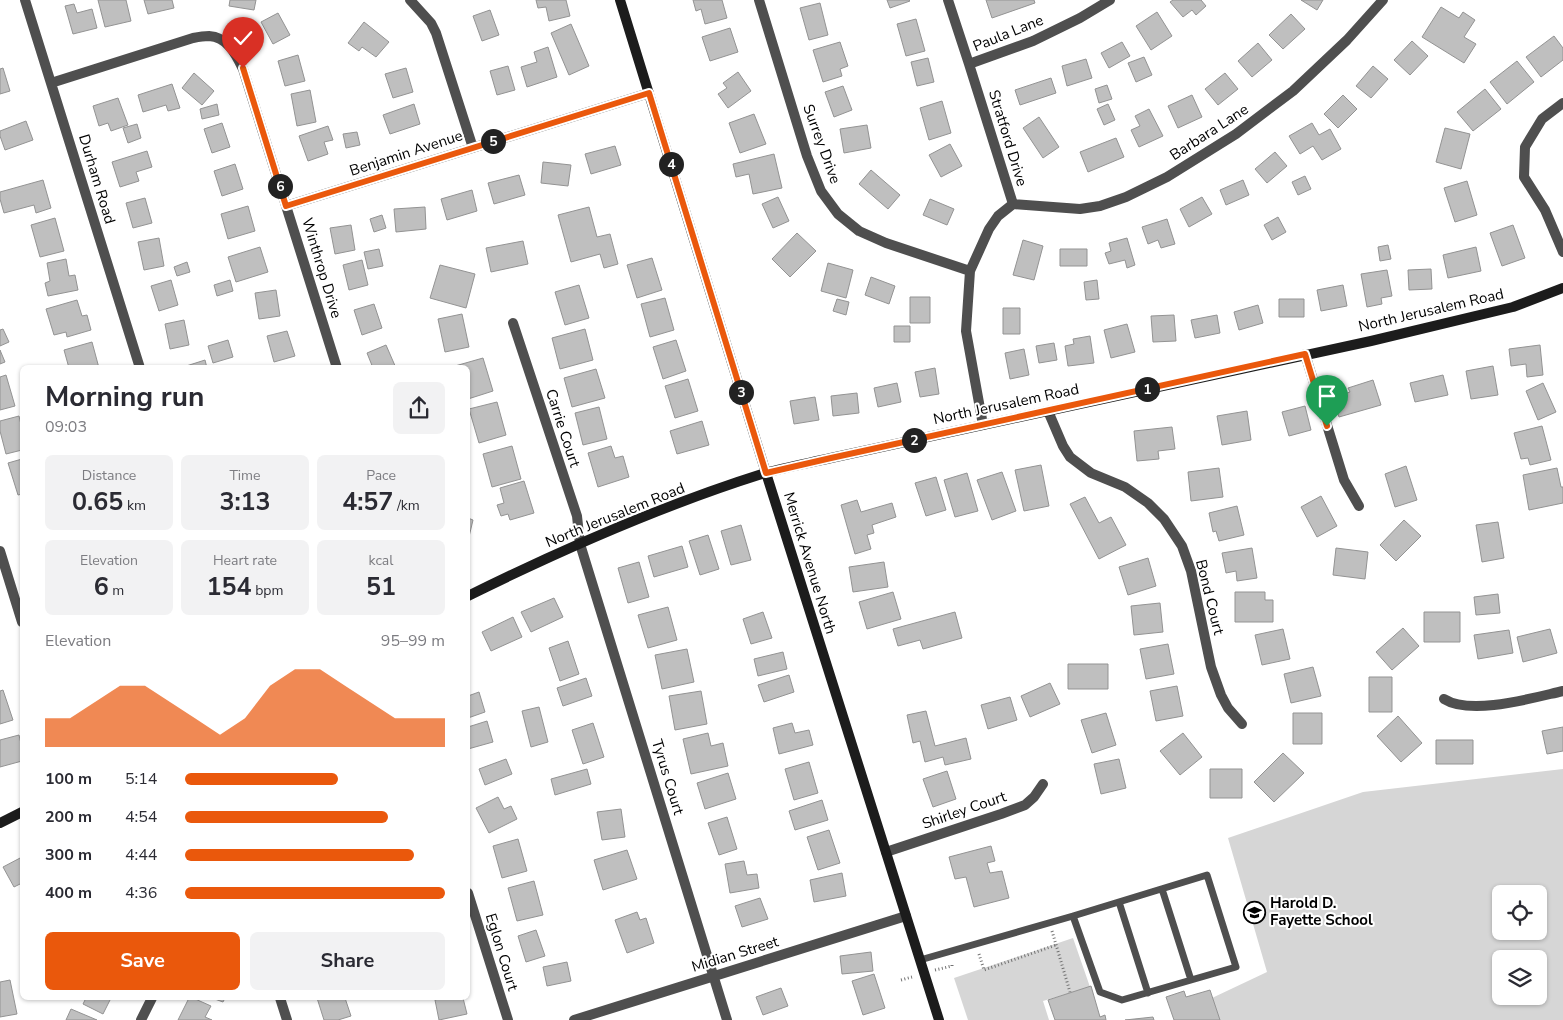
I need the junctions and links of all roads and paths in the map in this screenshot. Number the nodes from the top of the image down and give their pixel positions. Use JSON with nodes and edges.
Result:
{"nodes":[{"id":1,"x":25,"y":0,"type":"edge"},
{"id":2,"x":410,"y":0,"type":"edge"},
{"id":3,"x":620,"y":0,"type":"edge"},
{"id":4,"x":759,"y":0,"type":"edge"},
{"id":5,"x":948,"y":0,"type":"edge"},
{"id":6,"x":1110,"y":0,"type":"edge"},
{"id":7,"x":1383,"y":0,"type":"edge"},
{"id":8,"x":969,"y":64,"type":"junction"},
{"id":9,"x":51,"y":83,"type":"junction"},
{"id":10,"x":649,"y":93,"type":"junction"},
{"id":11,"x":1563,"y":103,"type":"edge"},
{"id":12,"x":473,"y":148,"type":"junction"},
{"id":13,"x":1013,"y":204,"type":"junction"},
{"id":14,"x":286,"y":206,"type":"junction"},
{"id":15,"x":1563,"y":252,"type":"edge"},
{"id":16,"x":970,"y":272,"type":"junction"},
{"id":17,"x":1563,"y":288,"type":"edge"},
{"id":18,"x":513,"y":324,"type":"dead end"},
{"id":19,"x":1305,"y":354,"type":"junction"},
{"id":20,"x":139,"y":365,"type":"edge"},
{"id":21,"x":336,"y":365,"type":"edge"},
{"id":22,"x":1048,"y":411,"type":"junction"},
{"id":23,"x":983,"y":425,"type":"junction"},
{"id":24,"x":766,"y":473,"type":"junction"},
{"id":25,"x":1360,"y":506,"type":"dead end"},
{"id":26,"x":580,"y":544,"type":"junction"},
{"id":27,"x":0,"y":551,"type":"edge"},
{"id":28,"x":470,"y":595,"type":"edge"},
{"id":29,"x":20,"y":616,"type":"edge"},
{"id":30,"x":1563,"y":691,"type":"edge"},
{"id":31,"x":1444,"y":699,"type":"dead end"},
{"id":32,"x":1242,"y":724,"type":"dead end"},
{"id":33,"x":1043,"y":784,"type":"dead end"},
{"id":34,"x":20,"y":813,"type":"edge"},
{"id":35,"x":0,"y":823,"type":"edge"},
{"id":36,"x":886,"y":852,"type":"junction"},
{"id":37,"x":1162,"y":889,"type":"junction"},
{"id":38,"x":470,"y":898,"type":"edge"},
{"id":39,"x":1119,"y":902,"type":"junction"},
{"id":40,"x":906,"y":916,"type":"junction"},
{"id":41,"x":1073,"y":916,"type":"junction"},
{"id":42,"x":1052,"y":931,"type":"dead end"},
{"id":43,"x":1056,"y":946,"type":"junction"},
{"id":44,"x":973,"y":956,"type":"dead end"},
{"id":45,"x":920,"y":960,"type":"junction"},
{"id":46,"x":958,"y":961,"type":"dead end"},
{"id":47,"x":924,"y":973,"type":"junction"},
{"id":48,"x":714,"y":976,"type":"junction"},
{"id":49,"x":901,"y":980,"type":"dead end"},
{"id":50,"x":1191,"y":980,"type":"junction"},
{"id":51,"x":1070,"y":992,"type":"dead end"},
{"id":52,"x":1148,"y":993,"type":"junction"},
{"id":53,"x":151,"y":1000,"type":"edge"},
{"id":54,"x":281,"y":1000,"type":"edge"},
{"id":55,"x":141,"y":1020,"type":"edge"},
{"id":56,"x":287,"y":1020,"type":"edge"},
{"id":57,"x":508,"y":1020,"type":"edge"},
{"id":58,"x":574,"y":1020,"type":"edge"},
{"id":59,"x":727,"y":1020,"type":"edge"},
{"id":60,"x":939,"y":1020,"type":"edge"}],
"edges":[{"from":1,"to":9,"type":"street","name":"Durham Road"},
{"from":2,"to":12,"type":"street"},
{"from":3,"to":10,"type":"main road","name":"Merrick Avenue North"},
{"from":4,"to":16,"type":"street","name":"Surrey Drive"},
{"from":5,"to":8,"type":"street","name":"Stratford Drive"},
{"from":6,"to":8,"type":"street","name":"Paula Lane"},
{"from":7,"to":13,"type":"street","name":"Barbara Lane"},
{"from":8,"to":13,"type":"street","name":"Stratford Drive"},
{"from":9,"to":14,"type":"street","name":"Winthrop Drive"},
{"from":9,"to":20,"type":"street","name":"Durham Road"},
{"from":10,"to":12,"type":"street","name":"Benjamin Avenue"},
{"from":10,"to":24,"type":"main road","name":"Merrick Avenue North"},
{"from":11,"to":15,"type":"street"},
{"from":12,"to":14,"type":"street","name":"Benjamin Avenue"},
{"from":13,"to":16,"type":"street","name":"Stratford Drive"},
{"from":14,"to":21,"type":"street","name":"Winthrop Drive"},
{"from":16,"to":23,"type":"street","name":"Stratford Drive"},
{"from":17,"to":19,"type":"main road","name":"North Jerusalem Road"},
{"from":18,"to":26,"type":"street","name":"Carrie Court"},
{"from":19,"to":22,"type":"main road","name":"North Jerusalem Road"},
{"from":19,"to":25,"type":"street"},
{"from":22,"to":23,"type":"main road","name":"North Jerusalem Road"},
{"from":22,"to":32,"type":"street","name":"Bond Court"},
{"from":23,"to":24,"type":"main road","name":"North Jerusalem Road"},
{"from":24,"to":26,"type":"main road","name":"North Jerusalem Road"},
{"from":24,"to":36,"type":"main road","name":"Merrick Avenue North"},
{"from":26,"to":28,"type":"main road","name":"North Jerusalem Road"},
{"from":26,"to":48,"type":"street","name":"Tyrus Court"},
{"from":27,"to":29,"type":"street"},
{"from":30,"to":31,"type":"street"},
{"from":33,"to":36,"type":"street","name":"Shirley Court"},
{"from":34,"to":35,"type":"main road"},
{"from":36,"to":40,"type":"main road","name":"Merrick Avenue North"},
{"from":37,"to":39,"type":"lane"},
{"from":37,"to":50,"type":"lane"},
{"from":37,"to":50,"type":"lane"},
{"from":38,"to":57,"type":"street","name":"Eglon Court"},
{"from":39,"to":41,"type":"lane"},
{"from":39,"to":52,"type":"lane"},
{"from":40,"to":45,"type":"main road","name":"Merrick Avenue North"},
{"from":40,"to":48,"type":"street","name":"Midian Street"},
{"from":41,"to":45,"type":"lane"},
{"from":41,"to":52,"type":"lane"},
{"from":42,"to":43,"type":"path"},
{"from":43,"to":44,"type":"path"},
{"from":43,"to":51,"type":"path"},
{"from":45,"to":47,"type":"main road","name":"Merrick Avenue North"},
{"from":46,"to":47,"type":"path"},
{"from":47,"to":49,"type":"path"},
{"from":47,"to":60,"type":"main road","name":"Merrick Avenue North"},
{"from":48,"to":58,"type":"street","name":"Midian Street"},
{"from":48,"to":59,"type":"street","name":"Tyrus Court"},
{"from":50,"to":52,"type":"lane"},
{"from":53,"to":55,"type":"street"},
{"from":54,"to":56,"type":"street"}]}
